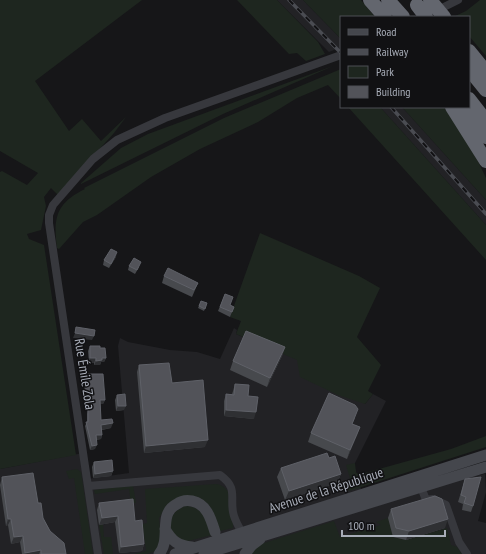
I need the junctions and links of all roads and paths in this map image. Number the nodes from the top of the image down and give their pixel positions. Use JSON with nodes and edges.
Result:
{"nodes":[{"id":1,"x":370,"y":0,"type":"edge"},
{"id":2,"x":388,"y":0,"type":"edge"},
{"id":3,"x":430,"y":0,"type":"edge"},
{"id":4,"x":458,"y":0,"type":"edge"},
{"id":5,"x":420,"y":10,"type":"edge"},
{"id":6,"x":401,"y":15,"type":"edge"},
{"id":7,"x":384,"y":16,"type":"edge"},
{"id":8,"x":443,"y":16,"type":"edge"},
{"id":9,"x":470,"y":45,"type":"edge"},
{"id":10,"x":470,"y":52,"type":"edge"},
{"id":11,"x":340,"y":55,"type":"edge"},
{"id":12,"x":486,"y":64,"type":"edge"},
{"id":13,"x":470,"y":70,"type":"edge"},
{"id":14,"x":486,"y":72,"type":"edge"},
{"id":15,"x":486,"y":90,"type":"edge"},
{"id":16,"x":470,"y":100,"type":"edge"},
{"id":17,"x":453,"y":108,"type":"edge"},
{"id":18,"x":462,"y":108,"type":"edge"},
{"id":19,"x":486,"y":120,"type":"edge"},
{"id":20,"x":486,"y":137,"type":"edge"},
{"id":21,"x":486,"y":161,"type":"edge"},
{"id":22,"x":486,"y":456,"type":"edge"},
{"id":23,"x":486,"y":467,"type":"edge"},
{"id":24,"x":88,"y":486,"type":"junction"},
{"id":25,"x":421,"y":487,"type":"junction"},
{"id":26,"x":165,"y":529,"type":"junction"},
{"id":27,"x":215,"y":532,"type":"dead end"},
{"id":28,"x":242,"y":533,"type":"junction"},
{"id":29,"x":262,"y":537,"type":"junction"},
{"id":30,"x":200,"y":551,"type":"edge"},
{"id":31,"x":98,"y":554,"type":"edge"},
{"id":32,"x":159,"y":554,"type":"edge"},
{"id":33,"x":175,"y":554,"type":"edge"},
{"id":34,"x":245,"y":554,"type":"edge"},
{"id":35,"x":467,"y":554,"type":"edge"}],
"edges":[{"from":1,"to":7,"type":"highway"},
{"from":2,"to":6,"type":"highway"},
{"from":3,"to":8,"type":"highway","bridge":true},
{"from":4,"to":5,"type":"street"},
{"from":9,"to":12,"type":"highway"},
{"from":10,"to":14,"type":"highway"},
{"from":11,"to":24,"type":"street","name":"Rue Émile Zola"},
{"from":13,"to":15,"type":"highway"},
{"from":16,"to":19,"type":"highway"},
{"from":17,"to":21,"type":"highway"},
{"from":18,"to":20,"type":"highway"},
{"from":22,"to":28,"type":"main road","name":"Avenue de la République"},
{"from":23,"to":25,"type":"main road","name":"Avenue de la République"},
{"from":24,"to":28,"type":"street"},
{"from":24,"to":31,"type":"street","name":"Rue Émile Zola"},
{"from":25,"to":29,"type":"main road","name":"Avenue de la République"},
{"from":25,"to":35,"type":"street"},
{"from":26,"to":27,"type":"main road"},
{"from":26,"to":30,"type":"main road"},
{"from":26,"to":32,"type":"main road"},
{"from":28,"to":30,"type":"main road","name":"Avenue de la République"},
{"from":29,"to":30,"type":"main road","name":"Avenue de la République"},
{"from":29,"to":34,"type":"main road"},
{"from":30,"to":33,"type":"main road","name":"Avenue de la République"}]}
